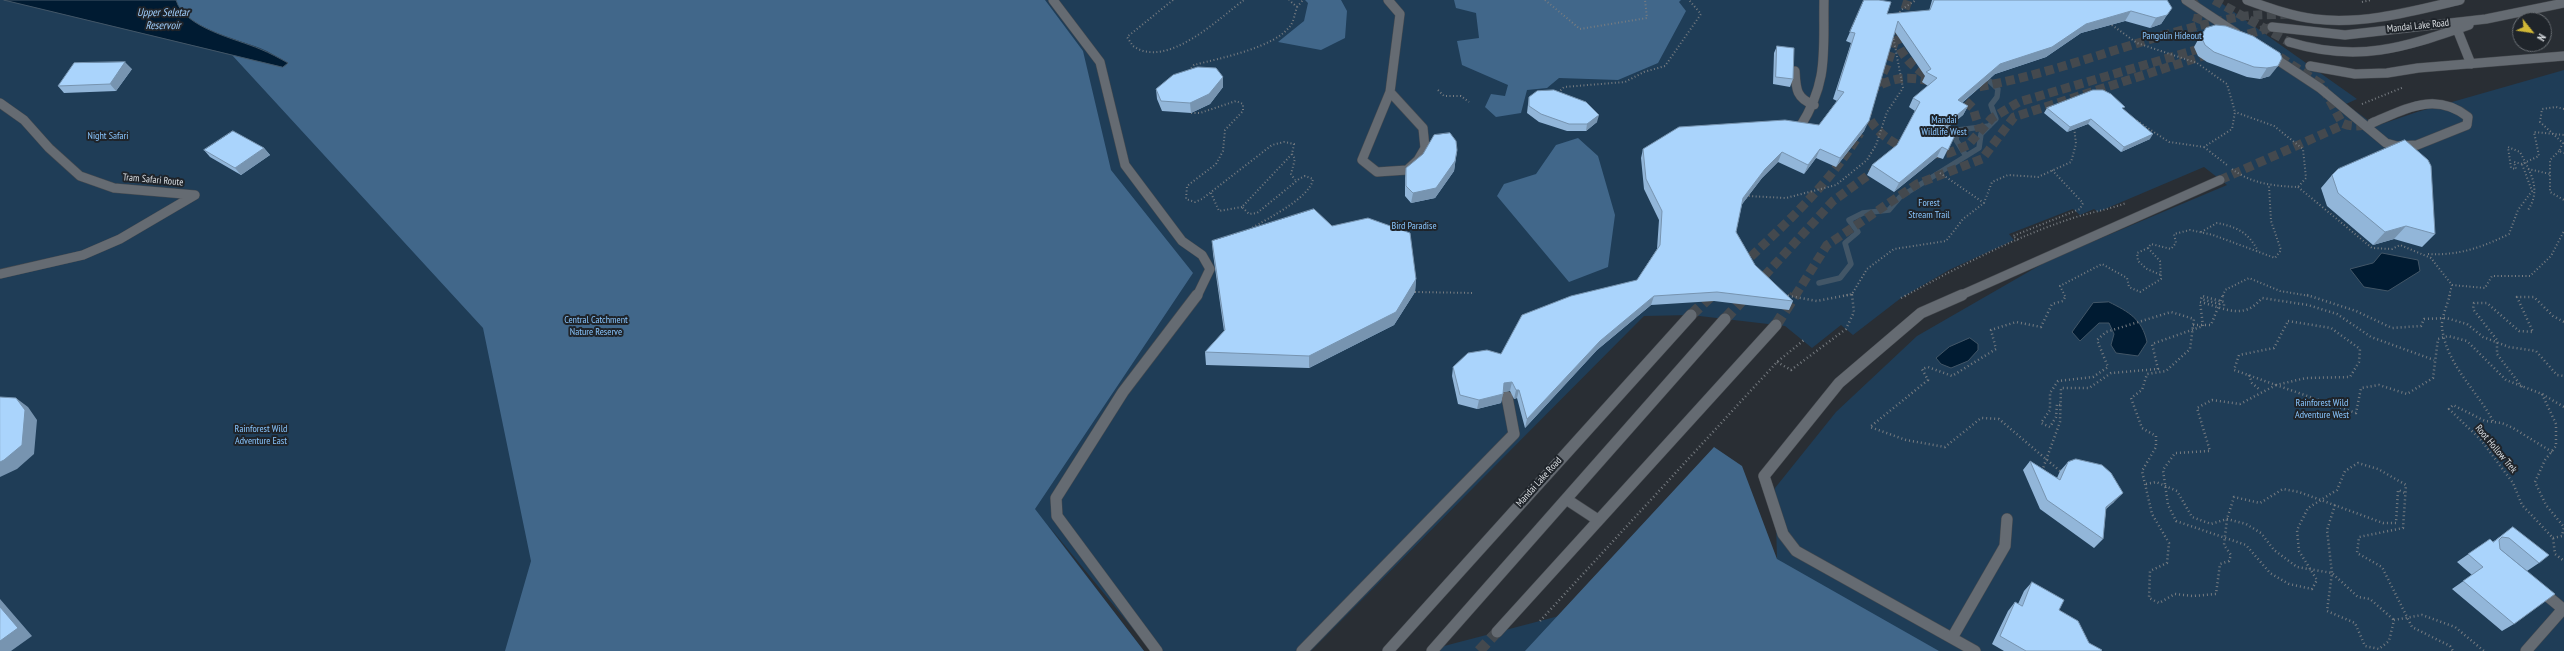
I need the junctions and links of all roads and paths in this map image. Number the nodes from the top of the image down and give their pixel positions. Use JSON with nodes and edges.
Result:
{"nodes":[{"id":1,"x":1053,"y":0,"type":"edge"},
{"id":2,"x":1173,"y":0,"type":"edge"},
{"id":3,"x":1244,"y":0,"type":"edge"},
{"id":4,"x":1289,"y":0,"type":"edge"},
{"id":5,"x":1302,"y":0,"type":"edge"},
{"id":6,"x":1388,"y":0,"type":"edge"},
{"id":7,"x":1545,"y":0,"type":"edge"},
{"id":8,"x":1645,"y":0,"type":"edge"},
{"id":9,"x":1689,"y":0,"type":"edge"},
{"id":10,"x":1824,"y":0,"type":"edge"},
{"id":11,"x":1916,"y":0,"type":"edge"},
{"id":12,"x":2186,"y":0,"type":"edge"},
{"id":13,"x":2247,"y":0,"type":"edge"},
{"id":14,"x":2460,"y":0,"type":"edge"},
{"id":15,"x":2564,"y":3,"type":"edge"},
{"id":16,"x":1297,"y":7,"type":"junction"},
{"id":17,"x":2105,"y":19,"type":"edge"},
{"id":18,"x":2486,"y":19,"type":"junction"},
{"id":19,"x":1895,"y":20,"type":"edge"},
{"id":20,"x":2272,"y":26,"type":"tunnel mouth"},
{"id":21,"x":2457,"y":29,"type":"junction"},
{"id":22,"x":1893,"y":33,"type":"edge"},
{"id":23,"x":2246,"y":39,"type":"edge"},
{"id":24,"x":2289,"y":42,"type":"tunnel mouth"},
{"id":25,"x":2264,"y":51,"type":"edge"},
{"id":26,"x":2564,"y":56,"type":"edge"},
{"id":27,"x":2470,"y":64,"type":"junction"},
{"id":28,"x":2310,"y":66,"type":"dead end"},
{"id":29,"x":1795,"y":71,"type":"edge"},
{"id":30,"x":1187,"y":72,"type":"edge"},
{"id":31,"x":1438,"y":90,"type":"dead end"},
{"id":32,"x":1390,"y":92,"type":"junction"},
{"id":33,"x":1553,"y":98,"type":"edge"},
{"id":34,"x":1469,"y":102,"type":"dead end"},
{"id":35,"x":0,"y":103,"type":"edge"},
{"id":36,"x":1814,"y":105,"type":"junction"},
{"id":37,"x":2564,"y":109,"type":"edge"},
{"id":38,"x":2235,"y":112,"type":"junction"},
{"id":39,"x":1191,"y":113,"type":"edge"},
{"id":40,"x":2128,"y":116,"type":"edge"},
{"id":41,"x":2080,"y":122,"type":"edge"},
{"id":42,"x":2372,"y":123,"type":"tunnel mouth"},
{"id":43,"x":1800,"y":128,"type":"edge"},
{"id":44,"x":2564,"y":135,"type":"edge"},
{"id":45,"x":2204,"y":146,"type":"junction"},
{"id":46,"x":2559,"y":151,"type":"junction"},
{"id":47,"x":2564,"y":153,"type":"edge"},
{"id":48,"x":1292,"y":154,"type":"junction"},
{"id":49,"x":2522,"y":164,"type":"junction"},
{"id":50,"x":2528,"y":169,"type":"junction"},
{"id":51,"x":2052,"y":170,"type":"junction"},
{"id":52,"x":1940,"y":173,"type":"dead end"},
{"id":53,"x":2550,"y":174,"type":"junction"},
{"id":54,"x":1295,"y":180,"type":"junction"},
{"id":55,"x":2220,"y":180,"type":"tunnel mouth"},
{"id":56,"x":2269,"y":186,"type":"junction"},
{"id":57,"x":2298,"y":187,"type":"junction"},
{"id":58,"x":1210,"y":193,"type":"junction"},
{"id":59,"x":1743,"y":200,"type":"edge"},
{"id":60,"x":2564,"y":200,"type":"edge"},
{"id":61,"x":2128,"y":202,"type":"dead end"},
{"id":62,"x":1984,"y":204,"type":"junction"},
{"id":63,"x":1242,"y":206,"type":"junction"},
{"id":64,"x":2528,"y":210,"type":"dead end"},
{"id":65,"x":2564,"y":231,"type":"edge"},
{"id":66,"x":2200,"y":232,"type":"junction"},
{"id":67,"x":1255,"y":234,"type":"edge"},
{"id":68,"x":2018,"y":240,"type":"junction"},
{"id":69,"x":2148,"y":248,"type":"junction"},
{"id":70,"x":2258,"y":252,"type":"junction"},
{"id":71,"x":2428,"y":254,"type":"junction"},
{"id":72,"x":0,"y":274,"type":"edge"},
{"id":73,"x":2161,"y":275,"type":"junction"},
{"id":74,"x":2452,"y":285,"type":"junction"},
{"id":75,"x":1415,"y":292,"type":"edge"},
{"id":76,"x":1473,"y":293,"type":"dead end"},
{"id":77,"x":1778,"y":293,"type":"edge"},
{"id":78,"x":1852,"y":294,"type":"junction"},
{"id":79,"x":1901,"y":298,"type":"dead end"},
{"id":80,"x":2220,"y":304,"type":"junction"},
{"id":81,"x":2224,"y":308,"type":"junction"},
{"id":82,"x":1691,"y":315,"type":"tunnel mouth"},
{"id":83,"x":2446,"y":318,"type":"junction"},
{"id":84,"x":1725,"y":319,"type":"tunnel mouth"},
{"id":85,"x":2564,"y":322,"type":"edge"},
{"id":86,"x":1776,"y":325,"type":"tunnel mouth"},
{"id":87,"x":2193,"y":325,"type":"junction"},
{"id":88,"x":1804,"y":340,"type":"dead end"},
{"id":89,"x":2434,"y":360,"type":"junction"},
{"id":90,"x":1777,"y":362,"type":"junction"},
{"id":91,"x":2249,"y":376,"type":"junction"},
{"id":92,"x":2564,"y":376,"type":"edge"},
{"id":93,"x":2523,"y":388,"type":"junction"},
{"id":94,"x":2260,"y":390,"type":"junction"},
{"id":95,"x":2542,"y":394,"type":"junction"},
{"id":96,"x":1507,"y":397,"type":"edge"},
{"id":97,"x":2060,"y":405,"type":"junction"},
{"id":98,"x":2564,"y":407,"type":"edge"},
{"id":99,"x":2494,"y":423,"type":"junction"},
{"id":100,"x":2552,"y":452,"type":"junction"},
{"id":101,"x":2046,"y":458,"type":"junction"},
{"id":102,"x":2060,"y":471,"type":"dead end"},
{"id":103,"x":2041,"y":473,"type":"edge"},
{"id":104,"x":2146,"y":484,"type":"junction"},
{"id":105,"x":2406,"y":493,"type":"junction"},
{"id":106,"x":1566,"y":498,"type":"junction"},
{"id":107,"x":2335,"y":505,"type":"junction"},
{"id":108,"x":2007,"y":519,"type":"dead end"},
{"id":109,"x":2228,"y":519,"type":"junction"},
{"id":110,"x":1598,"y":520,"type":"junction"},
{"id":111,"x":2564,"y":527,"type":"edge"},
{"id":112,"x":2553,"y":538,"type":"junction"},
{"id":113,"x":2564,"y":561,"type":"edge"},
{"id":114,"x":2332,"y":573,"type":"junction"},
{"id":115,"x":2528,"y":580,"type":"edge"},
{"id":116,"x":2394,"y":620,"type":"junction"},
{"id":117,"x":1540,"y":621,"type":"dead end"},
{"id":118,"x":1497,"y":632,"type":"tunnel mouth"},
{"id":119,"x":1952,"y":638,"type":"junction"},
{"id":120,"x":1157,"y":651,"type":"edge"},
{"id":121,"x":1302,"y":651,"type":"edge"},
{"id":122,"x":1388,"y":651,"type":"edge"},
{"id":123,"x":1432,"y":651,"type":"edge"},
{"id":124,"x":1975,"y":651,"type":"edge"},
{"id":125,"x":2453,"y":651,"type":"edge"},
{"id":126,"x":2484,"y":651,"type":"edge"},
{"id":127,"x":2526,"y":651,"type":"edge"}],
"edges":[{"from":1,"to":120,"type":"street"},
{"from":2,"to":3,"type":"path"},
{"from":4,"to":16,"type":"path"},
{"from":5,"to":16,"type":"path"},
{"from":6,"to":32,"type":"street"},
{"from":7,"to":8,"type":"path"},
{"from":9,"to":33,"type":"path"},
{"from":10,"to":36,"type":"street"},
{"from":11,"to":19,"type":"path"},
{"from":12,"to":23,"type":"street"},
{"from":13,"to":14,"type":"street","name":"Mandai Lake Road"},
{"from":15,"to":18,"type":"street","name":"Mandai Lake Road"},
{"from":16,"to":30,"type":"path"},
{"from":17,"to":38,"type":"path"},
{"from":18,"to":20,"type":"street","name":"Mandai Lake Road"},
{"from":18,"to":21,"type":"street"},
{"from":21,"to":24,"type":"street"},
{"from":21,"to":27,"type":"street"},
{"from":22,"to":59,"type":"path"},
{"from":25,"to":42,"type":"street"},
{"from":26,"to":27,"type":"street"},
{"from":27,"to":28,"type":"street"},
{"from":29,"to":36,"type":"street"},
{"from":31,"to":34,"type":"path"},
{"from":32,"to":32,"type":"street"},
{"from":35,"to":72,"type":"street","name":"Tram Safari Route"},
{"from":36,"to":43,"type":"street"},
{"from":37,"to":46,"type":"path"},
{"from":38,"to":45,"type":"path"},
{"from":38,"to":57,"type":"path"},
{"from":39,"to":58,"type":"path"},
{"from":40,"to":45,"type":"path"},
{"from":41,"to":51,"type":"path"},
{"from":44,"to":49,"type":"path","bridge":true},
{"from":45,"to":56,"type":"path"},
{"from":46,"to":47,"type":"path"},
{"from":46,"to":53,"type":"path"},
{"from":48,"to":54,"type":"path"},
{"from":48,"to":58,"type":"path"},
{"from":48,"to":63,"type":"path"},
{"from":49,"to":50,"type":"path"},
{"from":49,"to":71,"type":"path","bridge":true},
{"from":50,"to":53,"type":"path"},
{"from":50,"to":64,"type":"path"},
{"from":51,"to":62,"type":"path"},
{"from":51,"to":68,"type":"path"},
{"from":52,"to":62,"type":"path"},
{"from":53,"to":60,"type":"path"},
{"from":54,"to":63,"type":"path"},
{"from":54,"to":67,"type":"path"},
{"from":55,"to":119,"type":"street"},
{"from":56,"to":57,"type":"path"},
{"from":56,"to":70,"type":"path"},
{"from":57,"to":71,"type":"path"},
{"from":58,"to":63,"type":"path"},
{"from":61,"to":68,"type":"path"},
{"from":62,"to":78,"type":"path"},
{"from":65,"to":74,"type":"path"},
{"from":66,"to":69,"type":"path"},
{"from":66,"to":70,"type":"path"},
{"from":66,"to":70,"type":"path"},
{"from":68,"to":79,"type":"path"},
{"from":69,"to":73,"type":"path"},
{"from":69,"to":73,"type":"path"},
{"from":71,"to":74,"type":"path"},
{"from":73,"to":101,"type":"path"},
{"from":74,"to":83,"type":"path"},
{"from":75,"to":76,"type":"path"},
{"from":77,"to":78,"type":"path"},
{"from":78,"to":90,"type":"path"},
{"from":80,"to":81,"type":"path"},
{"from":80,"to":83,"type":"path"},
{"from":80,"to":87,"type":"path"},
{"from":81,"to":89,"type":"path","bridge":true},
{"from":81,"to":97,"type":"path","bridge":true},
{"from":82,"to":122,"type":"street","name":"Mandai Lake Road"},
{"from":83,"to":92,"type":"path"},
{"from":83,"to":99,"type":"path"},
{"from":84,"to":106,"type":"street"},
{"from":85,"to":93,"type":"path","bridge":true},
{"from":86,"to":110,"type":"street"},
{"from":87,"to":97,"type":"path"},
{"from":87,"to":104,"type":"path"},
{"from":88,"to":90,"type":"path"},
{"from":89,"to":91,"type":"path","bridge":true},
{"from":89,"to":93,"type":"path","bridge":true},
{"from":90,"to":117,"type":"path"},
{"from":91,"to":94,"type":"path"},
{"from":91,"to":94,"type":"path","bridge":true},
{"from":93,"to":95,"type":"path","bridge":true},
{"from":94,"to":105,"type":"path","bridge":true},
{"from":95,"to":98,"type":"path","bridge":true},
{"from":95,"to":100,"type":"path"},
{"from":96,"to":121,"type":"street"},
{"from":97,"to":101,"type":"path","bridge":true},
{"from":99,"to":100,"type":"path","name":"Root Hollow Trek"},
{"from":99,"to":112,"type":"path","name":"Root Hollow Trek"},
{"from":100,"to":111,"type":"path"},
{"from":101,"to":102,"type":"path"},
{"from":101,"to":103,"type":"path","bridge":true},
{"from":104,"to":109,"type":"path"},
{"from":104,"to":109,"type":"path"},
{"from":105,"to":107,"type":"path"},
{"from":105,"to":125,"type":"path","bridge":true},
{"from":106,"to":110,"type":"street"},
{"from":106,"to":123,"type":"street"},
{"from":107,"to":109,"type":"path"},
{"from":107,"to":114,"type":"path"},
{"from":108,"to":119,"type":"street"},
{"from":109,"to":114,"type":"path"},
{"from":110,"to":118,"type":"street"},
{"from":111,"to":112,"type":"path"},
{"from":112,"to":113,"type":"path","name":"Root Hollow Trek"},
{"from":114,"to":116,"type":"path"},
{"from":114,"to":116,"type":"path"},
{"from":115,"to":127,"type":"street"},
{"from":116,"to":126,"type":"path"},
{"from":119,"to":124,"type":"street"}]}
